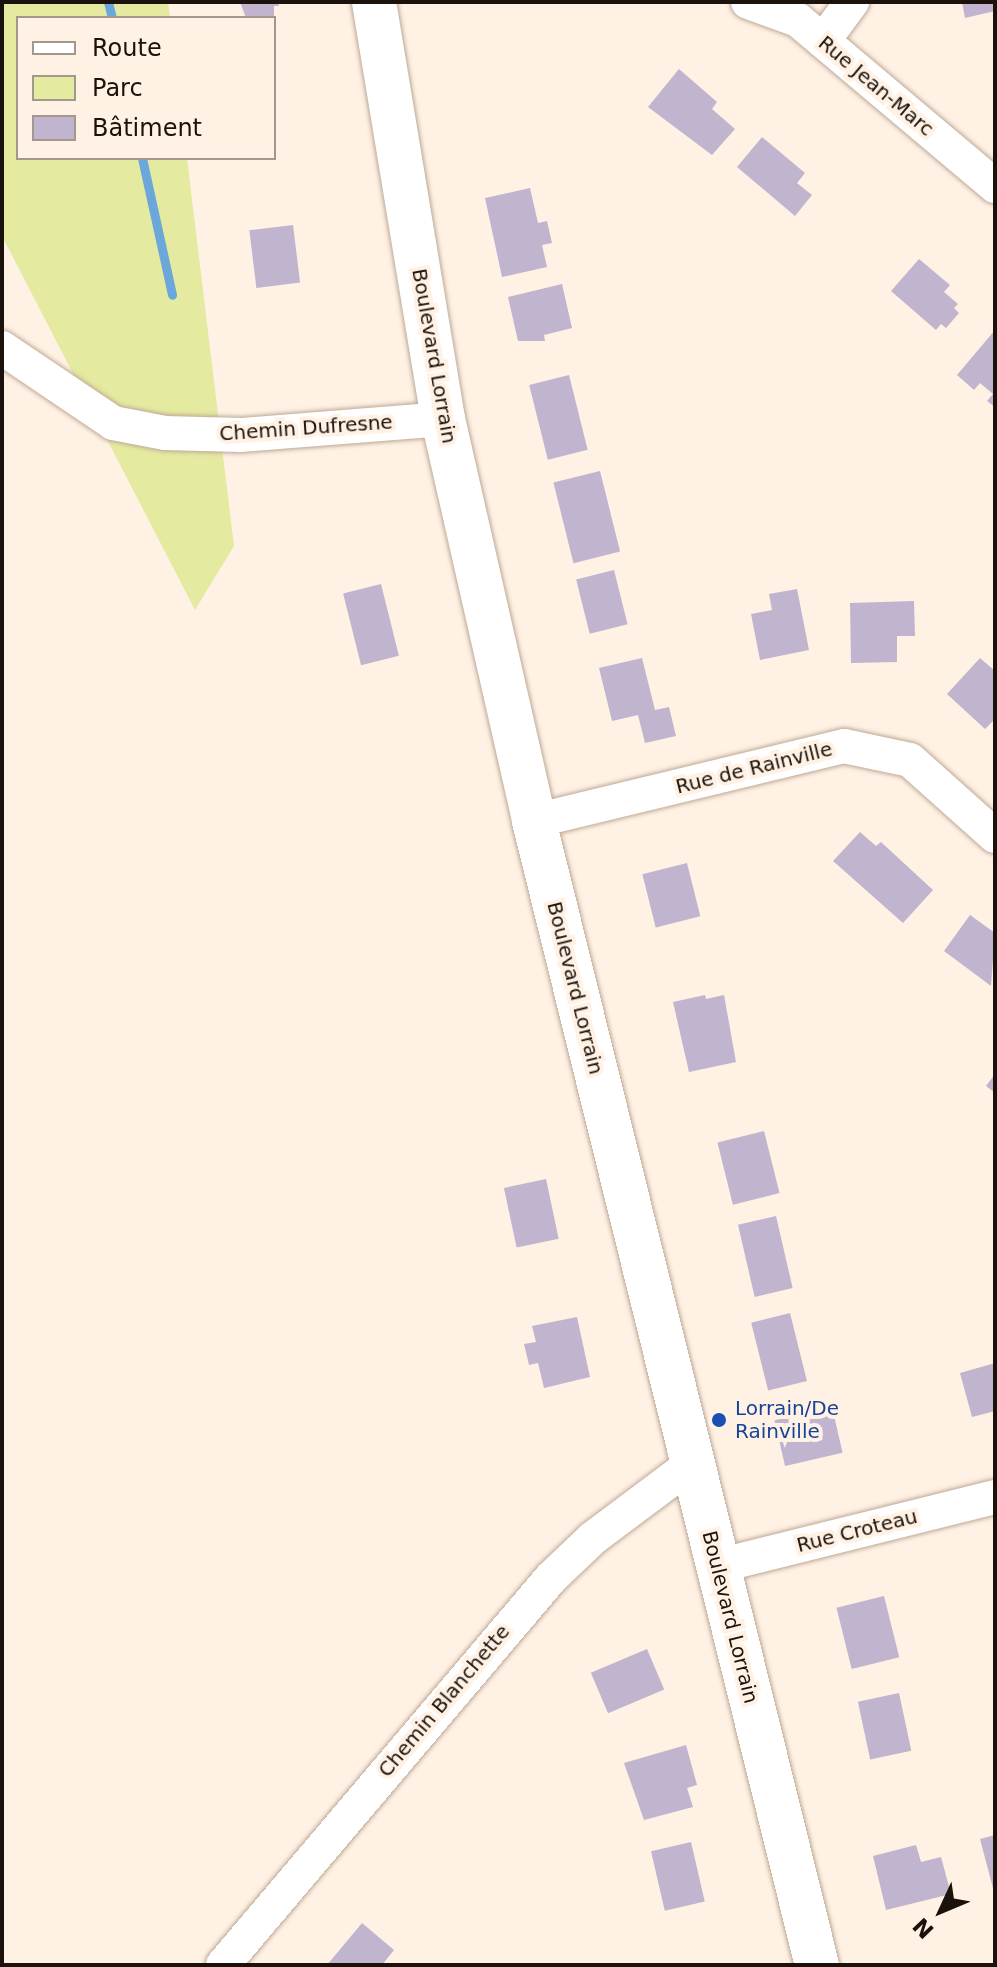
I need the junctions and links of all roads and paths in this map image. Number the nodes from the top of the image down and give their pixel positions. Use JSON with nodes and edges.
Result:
{"nodes":[{"id":1,"x":374,"y":2,"type":"edge"},
{"id":2,"x":748,"y":2,"type":"edge"},
{"id":3,"x":852,"y":2,"type":"edge"},
{"id":4,"x":823,"y":41,"type":"junction"},
{"id":5,"x":995,"y":186,"type":"edge"},
{"id":6,"x":2,"y":348,"type":"edge"},
{"id":7,"x":443,"y":419,"type":"junction"},
{"id":8,"x":534,"y":821,"type":"junction"},
{"id":9,"x":995,"y":836,"type":"edge"},
{"id":10,"x":692,"y":1464,"type":"junction"},
{"id":11,"x":995,"y":1497,"type":"edge"},
{"id":12,"x":718,"y":1566,"type":"junction"},
{"id":13,"x":223,"y":1965,"type":"edge"},
{"id":14,"x":817,"y":1965,"type":"edge"}],
"edges":[{"from":1,"to":7,"type":"main road","name":"Boulevard Lorrain"},
{"from":2,"to":4,"type":"street","name":"Rue Jean-Marc"},
{"from":3,"to":4,"type":"street"},
{"from":4,"to":5,"type":"street","name":"Rue Jean-Marc"},
{"from":6,"to":7,"type":"street","name":"Chemin Dufresne"},
{"from":7,"to":8,"type":"main road","name":"Boulevard Lorrain"},
{"from":8,"to":9,"type":"street","name":"Rue de Rainville"},
{"from":8,"to":10,"type":"main road","name":"Boulevard Lorrain"},
{"from":10,"to":12,"type":"main road","name":"Boulevard Lorrain"},
{"from":10,"to":13,"type":"street","name":"Chemin Blanchette"},
{"from":11,"to":12,"type":"street","name":"Rue Croteau"},
{"from":12,"to":14,"type":"main road","name":"Boulevard Lorrain"}]}
